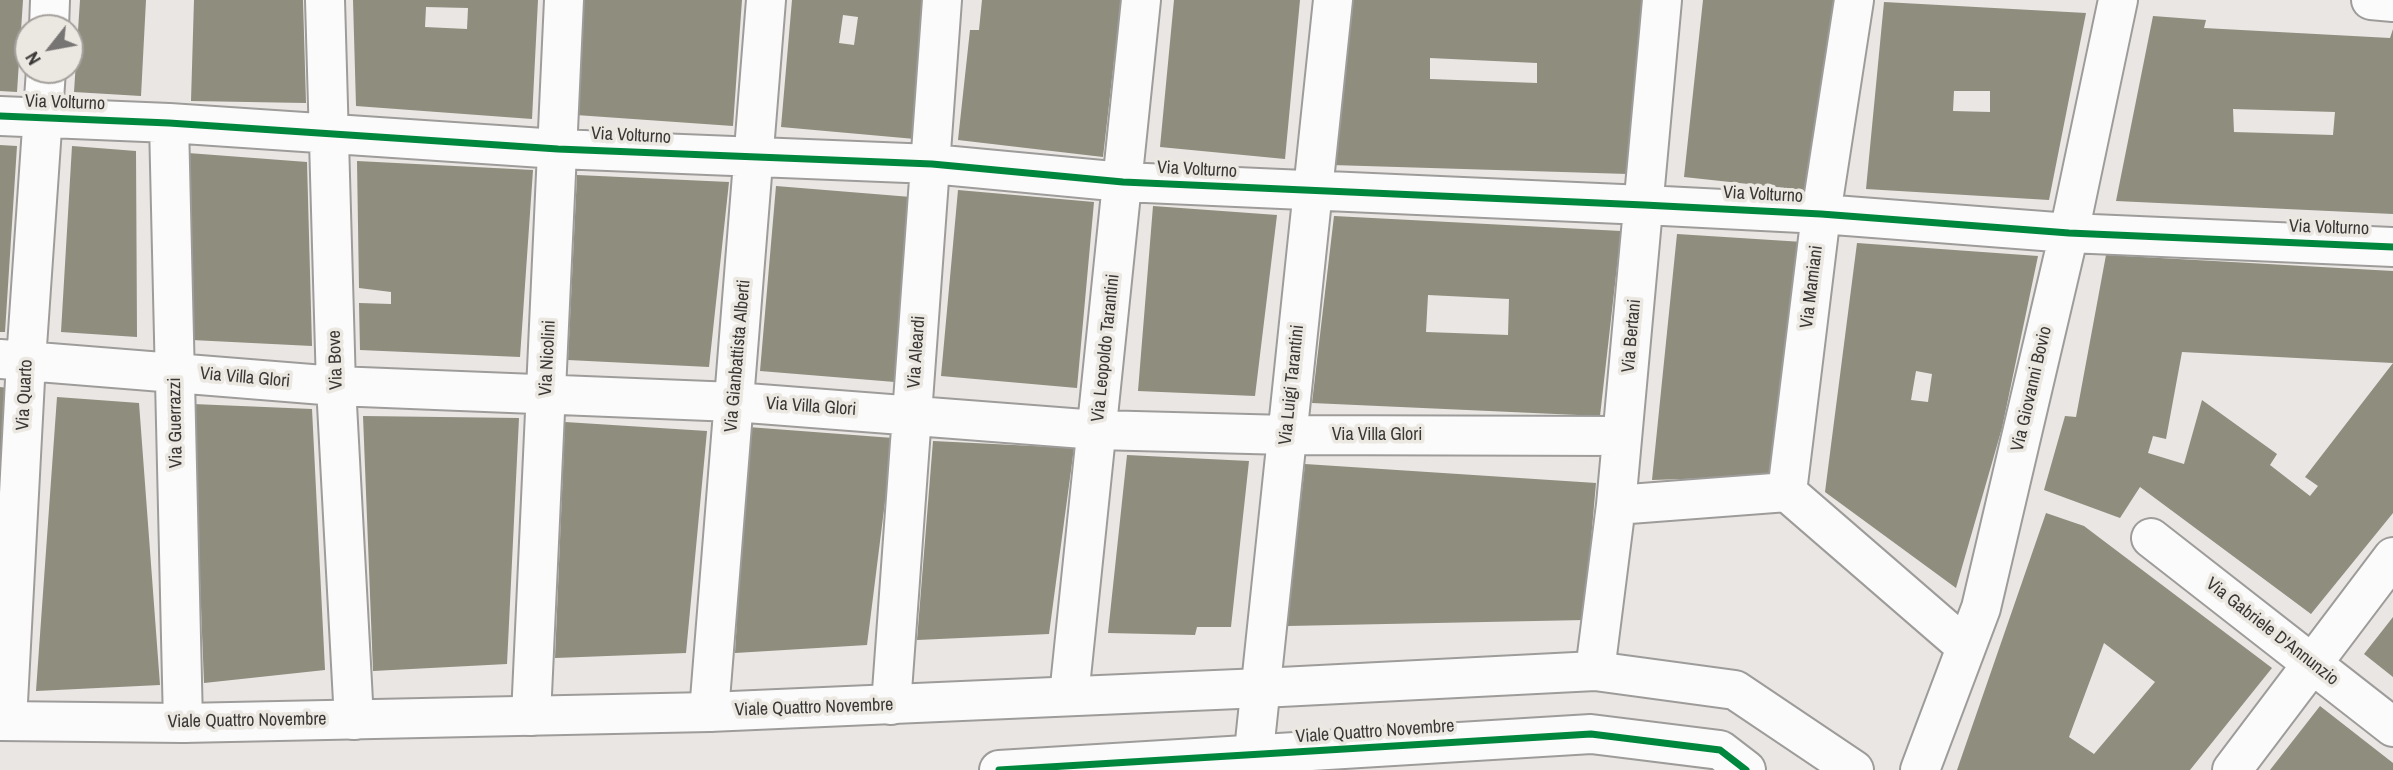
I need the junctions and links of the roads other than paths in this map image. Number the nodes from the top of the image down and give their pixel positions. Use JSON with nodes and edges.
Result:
{"nodes":[{"id":1,"x":325,"y":0,"type":"edge"},
{"id":2,"x":564,"y":0,"type":"edge"},
{"id":3,"x":766,"y":0,"type":"edge"},
{"id":4,"x":942,"y":0,"type":"edge"},
{"id":5,"x":1142,"y":0,"type":"edge"},
{"id":6,"x":1333,"y":0,"type":"edge"},
{"id":7,"x":1662,"y":0,"type":"edge"},
{"id":8,"x":1854,"y":0,"type":"edge"},
{"id":9,"x":2118,"y":0,"type":"edge"},
{"id":10,"x":2371,"y":0,"type":"edge"},
{"id":11,"x":2393,"y":2,"type":"edge"},
{"id":12,"x":45,"y":84,"type":"edge"},
{"id":13,"x":0,"y":116,"type":"edge"},
{"id":14,"x":43,"y":118,"type":"junction"},
{"id":15,"x":169,"y":123,"type":"junction"},
{"id":16,"x":330,"y":135,"type":"junction"},
{"id":17,"x":558,"y":149,"type":"junction"},
{"id":18,"x":754,"y":157,"type":"junction"},
{"id":19,"x":932,"y":163,"type":"junction"},
{"id":20,"x":1123,"y":182,"type":"junction"},
{"id":21,"x":1312,"y":191,"type":"junction"},
{"id":22,"x":1644,"y":205,"type":"junction"},
{"id":23,"x":1821,"y":214,"type":"junction"},
{"id":24,"x":2068,"y":233,"type":"junction"},
{"id":25,"x":2393,"y":247,"type":"edge"},
{"id":26,"x":13,"y":360,"type":"edge"},
{"id":27,"x":175,"y":373,"type":"junction"},
{"id":28,"x":336,"y":386,"type":"junction"},
{"id":29,"x":546,"y":392,"type":"junction"},
{"id":30,"x":734,"y":402,"type":"junction"},
{"id":31,"x":913,"y":415,"type":"junction"},
{"id":32,"x":1097,"y":430,"type":"junction"},
{"id":33,"x":1287,"y":435,"type":"junction"},
{"id":34,"x":1622,"y":436,"type":"junction"},
{"id":35,"x":1787,"y":492,"type":"junction"},
{"id":36,"x":1616,"y":505,"type":"junction"},
{"id":37,"x":2151,"y":538,"type":"dead end"},
{"id":38,"x":2393,"y":557,"type":"edge"},
{"id":39,"x":1966,"y":647,"type":"junction"},
{"id":40,"x":2313,"y":663,"type":"junction"},
{"id":41,"x":1595,"y":671,"type":"junction"},
{"id":42,"x":1261,"y":688,"type":"junction"},
{"id":43,"x":1069,"y":696,"type":"junction"},
{"id":44,"x":891,"y":705,"type":"junction"},
{"id":45,"x":709,"y":712,"type":"junction"},
{"id":46,"x":531,"y":716,"type":"junction"},
{"id":47,"x":354,"y":720,"type":"junction"},
{"id":48,"x":4,"y":721,"type":"edge"},
{"id":49,"x":183,"y":723,"type":"junction"},
{"id":50,"x":2393,"y":727,"type":"edge"},
{"id":51,"x":1253,"y":763,"type":"edge"},
{"id":52,"x":1079,"y":768,"type":"edge"},
{"id":53,"x":999,"y":770,"type":"edge"},
{"id":54,"x":1746,"y":770,"type":"edge"},
{"id":55,"x":1854,"y":770,"type":"edge"},
{"id":56,"x":1920,"y":770,"type":"edge"},
{"id":57,"x":2232,"y":770,"type":"edge"}],
"edges":[{"from":1,"to":16,"type":"street","name":"Via Bove"},
{"from":2,"to":17,"type":"street","name":"Via Nicolini"},
{"from":3,"to":18,"type":"street","name":"Via Gianbattista Alberti"},
{"from":4,"to":19,"type":"street","name":"Via Aleardi"},
{"from":5,"to":20,"type":"street","name":"Via Leopoldo Tarantini"},
{"from":6,"to":21,"type":"street","name":"Via Luigi Tarantini"},
{"from":7,"to":22,"type":"street","name":"Via Bertani"},
{"from":8,"to":23,"type":"street","name":"Via Mamiani"},
{"from":9,"to":24,"type":"street","name":"Via Giovanni Bovio"},
{"from":10,"to":11,"type":"street"},
{"from":12,"to":14,"type":"street","name":"Via Quarto"},
{"from":13,"to":14,"type":"street","name":"Via Volturno"},
{"from":14,"to":15,"type":"street","name":"Via Volturno"},
{"from":14,"to":26,"type":"street","name":"Via Quarto"},
{"from":15,"to":16,"type":"street","name":"Via Volturno"},
{"from":15,"to":27,"type":"street","name":"Via Guerrazzi"},
{"from":16,"to":17,"type":"street","name":"Via Volturno"},
{"from":16,"to":28,"type":"street","name":"Via Bove"},
{"from":17,"to":18,"type":"street","name":"Via Volturno"},
{"from":17,"to":29,"type":"street","name":"Via Nicolini"},
{"from":18,"to":19,"type":"street","name":"Via Volturno"},
{"from":18,"to":30,"type":"street","name":"Via Gianbattista Alberti"},
{"from":19,"to":20,"type":"street","name":"Via Volturno"},
{"from":19,"to":31,"type":"street","name":"Via Aleardi"},
{"from":20,"to":21,"type":"street","name":"Via Volturno"},
{"from":20,"to":32,"type":"street","name":"Via Leopoldo Tarantini"},
{"from":21,"to":22,"type":"street","name":"Via Volturno"},
{"from":21,"to":33,"type":"street","name":"Via Luigi Tarantini"},
{"from":22,"to":23,"type":"street","name":"Via Volturno"},
{"from":22,"to":34,"type":"street","name":"Via Bertani"},
{"from":23,"to":24,"type":"street","name":"Via Volturno"},
{"from":23,"to":35,"type":"street","name":"Via Mamiani"},
{"from":24,"to":25,"type":"street","name":"Via Volturno"},
{"from":24,"to":39,"type":"street","name":"Via Giovanni Bovio"},
{"from":26,"to":27,"type":"street","name":"Via Villa Glori"},
{"from":26,"to":48,"type":"street","name":"Via Quarto"},
{"from":27,"to":28,"type":"street","name":"Via Villa Glori"},
{"from":27,"to":49,"type":"street","name":"Via Guerrazzi"},
{"from":28,"to":29,"type":"street","name":"Via Villa Glori"},
{"from":28,"to":47,"type":"street","name":"Via Bove"},
{"from":29,"to":30,"type":"street","name":"Via Villa Glori"},
{"from":29,"to":46,"type":"street","name":"Via Nicolini"},
{"from":30,"to":31,"type":"street","name":"Via Villa Glori"},
{"from":30,"to":45,"type":"street","name":"Via Gianbattista Alberti"},
{"from":31,"to":32,"type":"street","name":"Via Villa Glori"},
{"from":31,"to":44,"type":"street","name":"Via Aleardi"},
{"from":32,"to":33,"type":"street","name":"Via Villa Glori"},
{"from":32,"to":43,"type":"street","name":"Via Leopoldo Tarantini"},
{"from":33,"to":34,"type":"street","name":"Via Villa Glori"},
{"from":33,"to":42,"type":"street","name":"Via Luigi Tarantini"},
{"from":34,"to":36,"type":"street","name":"Via Bertani"},
{"from":35,"to":36,"type":"street"},
{"from":35,"to":39,"type":"street"},
{"from":36,"to":41,"type":"street","name":"Via Bertani"},
{"from":37,"to":40,"type":"street","name":"Via Gabriele D'Annunzio"},
{"from":38,"to":40,"type":"street"},
{"from":39,"to":56,"type":"street","name":"Via Giovanni Bovio"},
{"from":40,"to":50,"type":"street","name":"Via Gabriele D'Annunzio"},
{"from":40,"to":57,"type":"street"},
{"from":41,"to":42,"type":"street","name":"Viale Quattro Novembre"},
{"from":41,"to":55,"type":"street","name":"Viale Quattro Novembre"},
{"from":42,"to":43,"type":"street","name":"Viale Quattro Novembre"},
{"from":42,"to":51,"type":"street","name":"Via Luigi Tarantini"},
{"from":43,"to":44,"type":"street","name":"Viale Quattro Novembre"},
{"from":44,"to":45,"type":"street","name":"Viale Quattro Novembre"},
{"from":45,"to":46,"type":"street","name":"Viale Quattro Novembre"},
{"from":46,"to":47,"type":"street","name":"Viale Quattro Novembre"},
{"from":47,"to":49,"type":"street","name":"Viale Quattro Novembre"},
{"from":48,"to":49,"type":"street","name":"Viale Quattro Novembre"},
{"from":51,"to":52,"type":"street","name":"Viale Quattro Novembre"},
{"from":51,"to":54,"type":"street","name":"Viale Quattro Novembre"},
{"from":52,"to":53,"type":"street","name":"Viale Quattro Novembre"}]}
